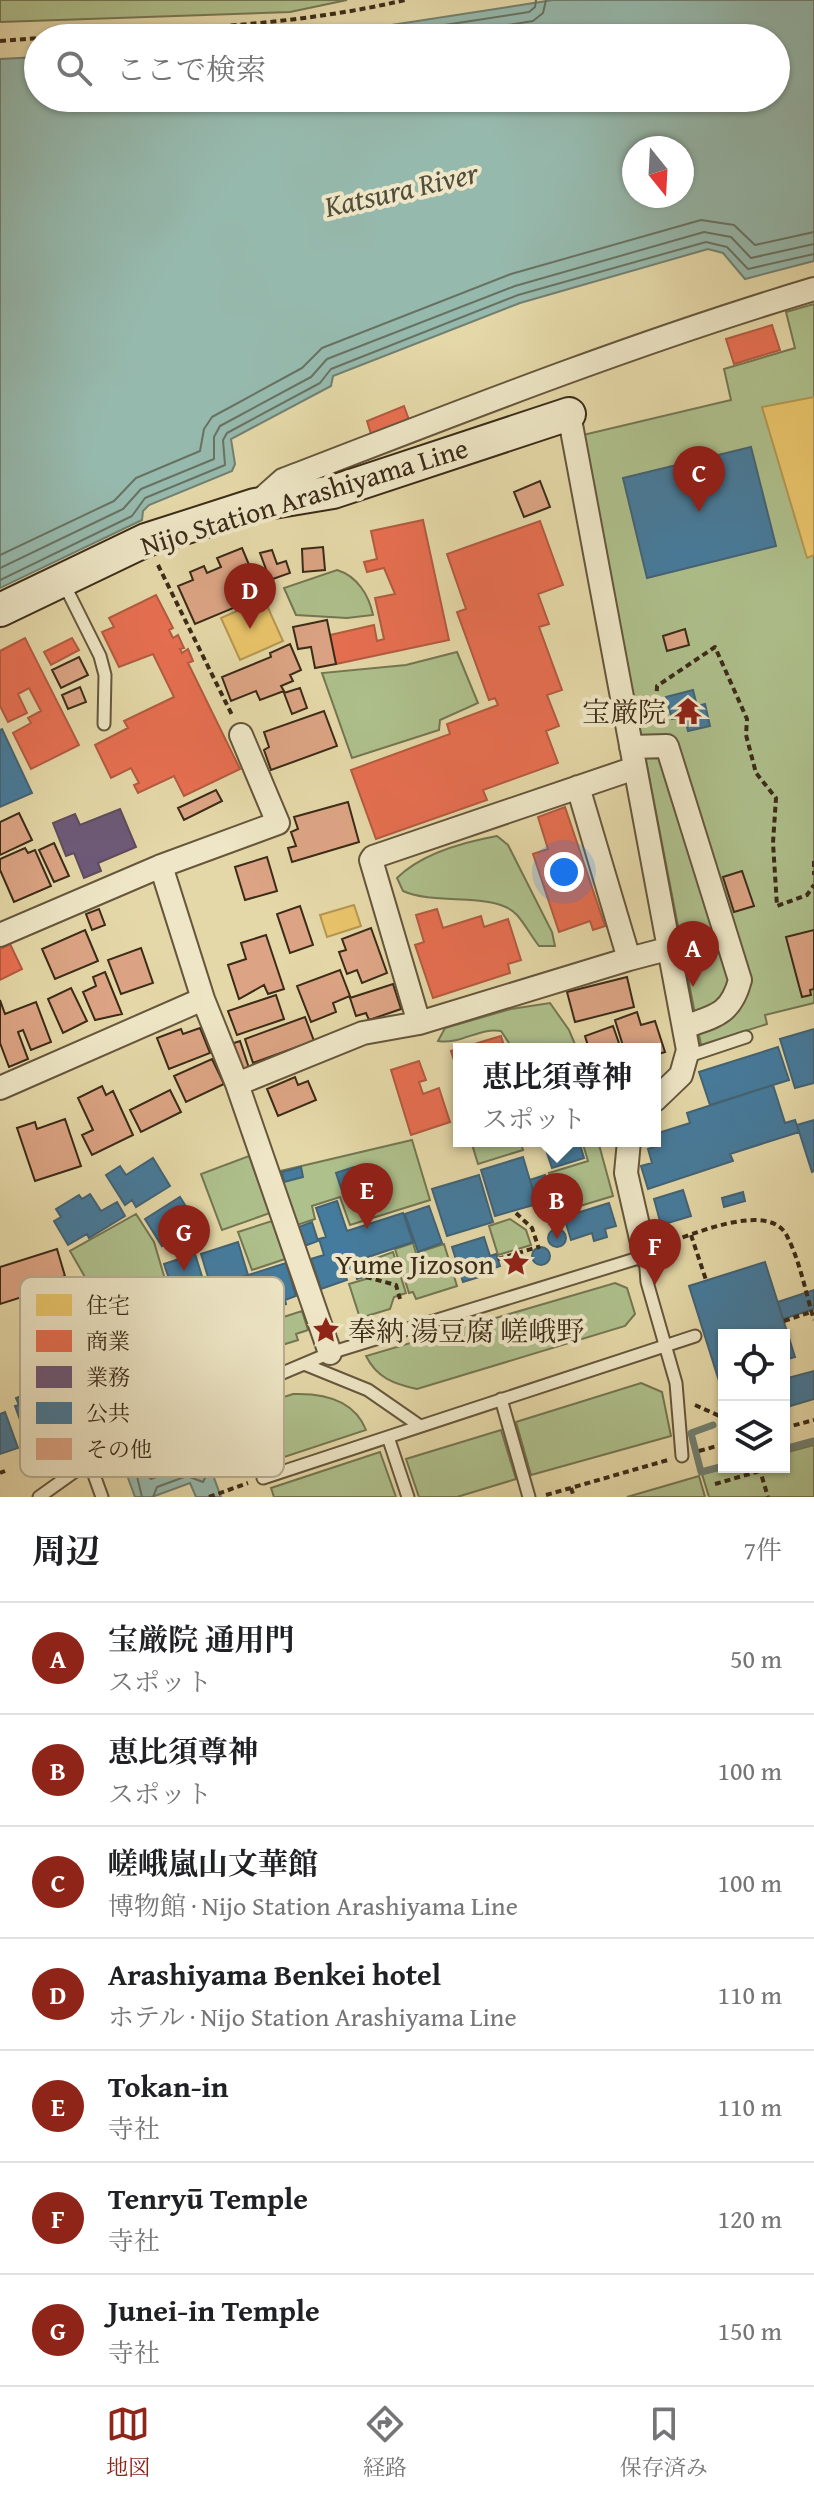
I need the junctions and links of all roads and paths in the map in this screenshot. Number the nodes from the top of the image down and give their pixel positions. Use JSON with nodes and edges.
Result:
{"nodes":[{"id":1,"x":405,"y":0,"type":"edge"},
{"id":2,"x":264,"y":24,"type":"edge"},
{"id":3,"x":24,"y":39,"type":"edge"},
{"id":4,"x":0,"y":41,"type":"edge"},
{"id":5,"x":814,"y":289,"type":"edge"},
{"id":6,"x":569,"y":414,"type":"joint"},
{"id":7,"x":255,"y":505,"type":"junction"},
{"id":8,"x":146,"y":540,"type":"junction"},
{"id":9,"x":62,"y":580,"type":"junction"},
{"id":10,"x":0,"y":610,"type":"edge"},
{"id":11,"x":625,"y":716,"type":"junction"},
{"id":12,"x":104,"y":724,"type":"dead end"},
{"id":13,"x":241,"y":735,"type":"joint"},
{"id":14,"x":633,"y":758,"type":"junction"},
{"id":15,"x":578,"y":787,"type":"junction"},
{"id":16,"x":814,"y":861,"type":"edge"},
{"id":17,"x":161,"y":866,"type":"junction"},
{"id":18,"x":814,"y":875,"type":"edge"},
{"id":19,"x":814,"y":885,"type":"edge"},
{"id":20,"x":0,"y":935,"type":"edge"},
{"id":21,"x":671,"y":948,"type":"junction"},
{"id":22,"x":629,"y":959,"type":"junction"},
{"id":23,"x":203,"y":999,"type":"junction"},
{"id":24,"x":419,"y":1023,"type":"junction"},
{"id":25,"x":684,"y":1027,"type":"junction"},
{"id":26,"x":746,"y":1037,"type":"dead end"},
{"id":27,"x":686,"y":1057,"type":"junction"},
{"id":28,"x":237,"y":1084,"type":"junction"},
{"id":29,"x":0,"y":1088,"type":"edge"},
{"id":30,"x":661,"y":1094,"type":"edge"},
{"id":31,"x":628,"y":1147,"type":"edge"},
{"id":32,"x":516,"y":1213,"type":"dead end"},
{"id":33,"x":691,"y":1235,"type":"junction"},
{"id":34,"x":544,"y":1242,"type":"dead end"},
{"id":35,"x":538,"y":1247,"type":"junction"},
{"id":36,"x":645,"y":1253,"type":"junction"},
{"id":37,"x":498,"y":1259,"type":"dead end"},
{"id":38,"x":366,"y":1277,"type":"dead end"},
{"id":39,"x":706,"y":1280,"type":"dead end"},
{"id":40,"x":400,"y":1299,"type":"dead end"},
{"id":41,"x":811,"y":1312,"type":"junction"},
{"id":42,"x":814,"y":1320,"type":"edge"},
{"id":43,"x":784,"y":1321,"type":"dead end"},
{"id":44,"x":695,"y":1336,"type":"dead end"},
{"id":45,"x":665,"y":1346,"type":"junction"},
{"id":46,"x":330,"y":1353,"type":"junction"},
{"id":47,"x":304,"y":1364,"type":"junction"},
{"id":48,"x":284,"y":1372,"type":"edge"},
{"id":49,"x":501,"y":1399,"type":"junction"},
{"id":50,"x":814,"y":1420,"type":"edge"},
{"id":51,"x":420,"y":1426,"type":"junction"},
{"id":52,"x":790,"y":1426,"type":"edge"},
{"id":53,"x":388,"y":1437,"type":"junction"},
{"id":54,"x":718,"y":1446,"type":"edge"},
{"id":55,"x":699,"y":1451,"type":"dead end"},
{"id":56,"x":682,"y":1456,"type":"joint"},
{"id":57,"x":284,"y":1471,"type":"edge"},
{"id":58,"x":748,"y":1473,"type":"edge"},
{"id":59,"x":761,"y":1473,"type":"edge"},
{"id":60,"x":67,"y":1477,"type":"edge"},
{"id":61,"x":95,"y":1477,"type":"edge"},
{"id":62,"x":266,"y":1477,"type":"edge"},
{"id":63,"x":263,"y":1478,"type":"joint"},
{"id":64,"x":715,"y":1484,"type":"dead end"},
{"id":65,"x":571,"y":1488,"type":"junction"},
{"id":66,"x":39,"y":1497,"type":"edge"},
{"id":67,"x":102,"y":1497,"type":"edge"},
{"id":68,"x":209,"y":1497,"type":"edge"},
{"id":69,"x":408,"y":1497,"type":"edge"},
{"id":70,"x":529,"y":1497,"type":"edge"},
{"id":71,"x":540,"y":1497,"type":"edge"},
{"id":72,"x":574,"y":1497,"type":"edge"},
{"id":73,"x":768,"y":1497,"type":"edge"}],
"edges":[{"from":1,"to":2,"type":"path"},
{"from":3,"to":4,"type":"path"},
{"from":5,"to":7,"type":"street"},
{"from":6,"to":7,"type":"main road","name":"Nijo Station Arashiyama Line"},
{"from":6,"to":11,"type":"street"},
{"from":7,"to":8,"type":"main road","name":"Nijo Station Arashiyama Line"},
{"from":8,"to":9,"type":"main road","name":"Nijo Station Arashiyama Line"},
{"from":8,"to":13,"type":"path"},
{"from":9,"to":10,"type":"main road","name":"Nijo Station Arashiyama Line"},
{"from":9,"to":12,"type":"lane"},
{"from":11,"to":14,"type":"street"},
{"from":11,"to":19,"type":"path"},
{"from":13,"to":17,"type":"street"},
{"from":14,"to":15,"type":"street"},
{"from":14,"to":21,"type":"street"},
{"from":14,"to":25,"type":"street"},
{"from":15,"to":22,"type":"street"},
{"from":15,"to":24,"type":"street"},
{"from":16,"to":18,"type":"path"},
{"from":17,"to":20,"type":"street"},
{"from":17,"to":23,"type":"street"},
{"from":21,"to":22,"type":"street"},
{"from":21,"to":25,"type":"street"},
{"from":22,"to":24,"type":"street"},
{"from":23,"to":28,"type":"street"},
{"from":23,"to":29,"type":"street"},
{"from":24,"to":28,"type":"street"},
{"from":25,"to":27,"type":"street"},
{"from":26,"to":27,"type":"lane"},
{"from":27,"to":30,"type":"street"},
{"from":28,"to":46,"type":"street"},
{"from":31,"to":36,"type":"street"},
{"from":32,"to":35,"type":"path"},
{"from":33,"to":36,"type":"path"},
{"from":33,"to":39,"type":"path"},
{"from":33,"to":41,"type":"path"},
{"from":34,"to":35,"type":"path"},
{"from":35,"to":37,"type":"path"},
{"from":36,"to":45,"type":"lane"},
{"from":36,"to":46,"type":"lane"},
{"from":38,"to":40,"type":"path"},
{"from":41,"to":42,"type":"path"},
{"from":41,"to":43,"type":"path"},
{"from":44,"to":45,"type":"lane"},
{"from":45,"to":49,"type":"lane"},
{"from":45,"to":56,"type":"lane"},
{"from":46,"to":47,"type":"lane"},
{"from":47,"to":48,"type":"lane"},
{"from":47,"to":51,"type":"lane"},
{"from":49,"to":51,"type":"lane"},
{"from":49,"to":70,"type":"lane"},
{"from":50,"to":52,"type":"path"},
{"from":51,"to":53,"type":"lane"},
{"from":53,"to":57,"type":"lane"},
{"from":53,"to":69,"type":"lane"},
{"from":54,"to":55,"type":"path"},
{"from":56,"to":65,"type":"path"},
{"from":58,"to":64,"type":"path"},
{"from":59,"to":73,"type":"path"},
{"from":60,"to":66,"type":"lane"},
{"from":61,"to":67,"type":"lane"},
{"from":62,"to":63,"type":"lane"},
{"from":63,"to":68,"type":"path"},
{"from":65,"to":71,"type":"path"},
{"from":65,"to":72,"type":"path"}]}
